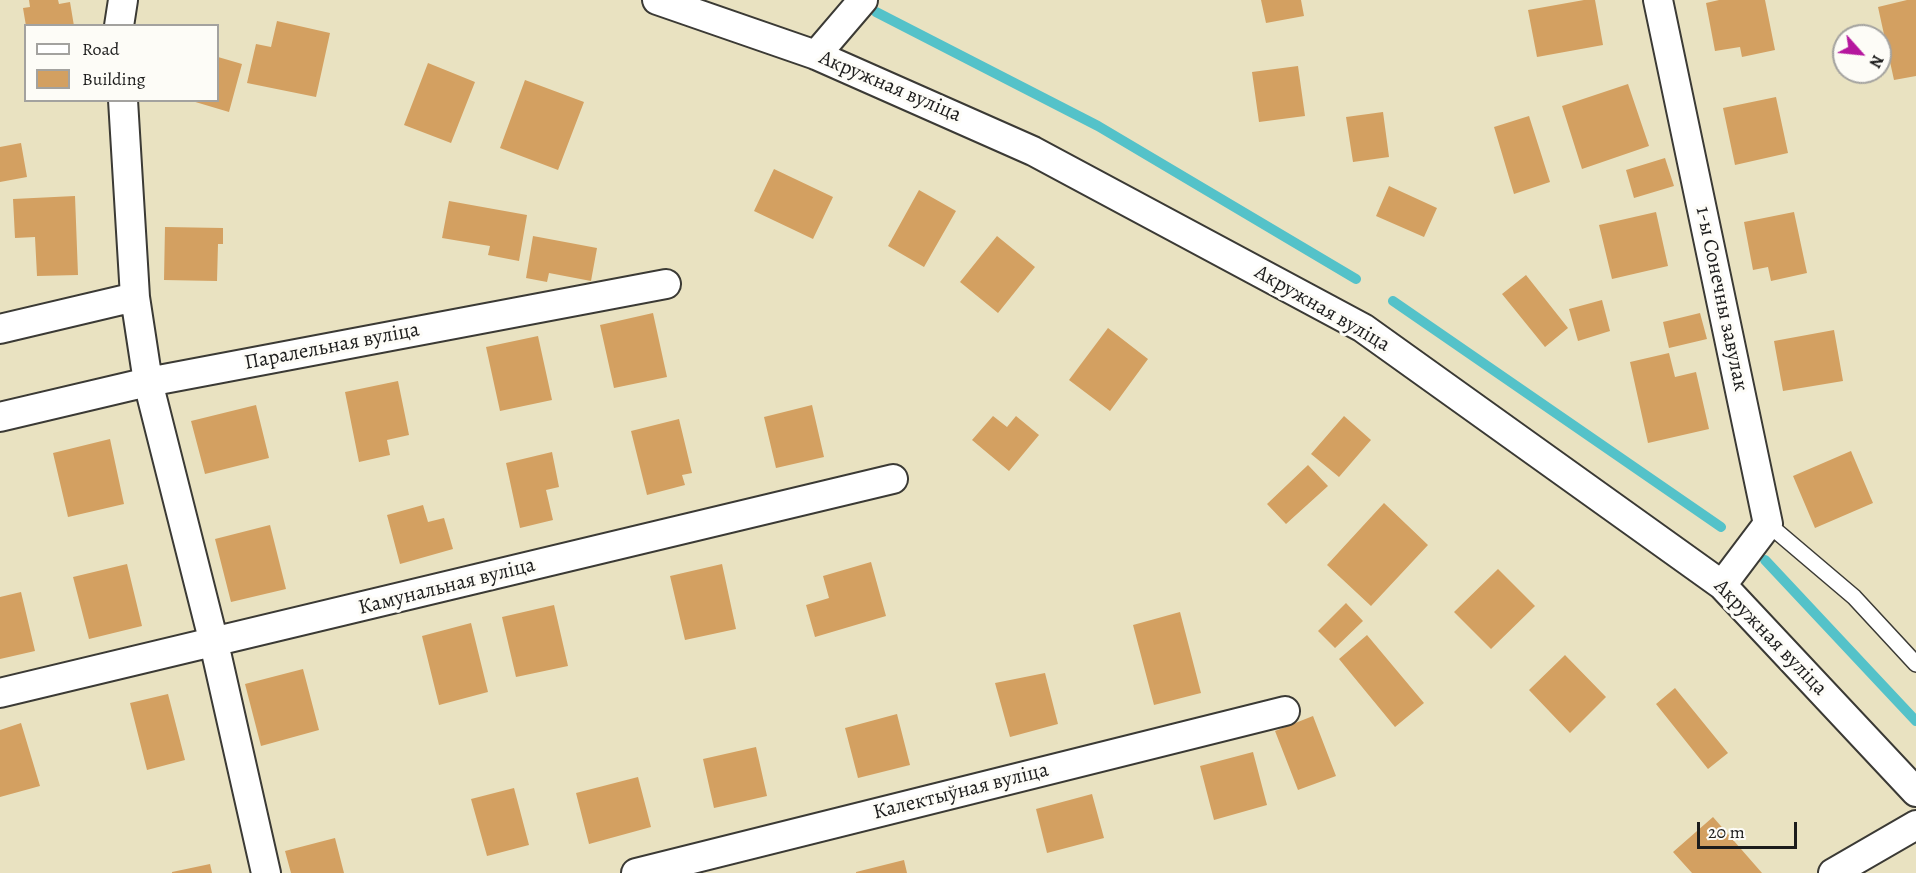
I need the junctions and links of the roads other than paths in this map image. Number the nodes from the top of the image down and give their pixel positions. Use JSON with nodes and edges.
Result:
{"nodes":[{"id":1,"x":123,"y":0,"type":"edge"},
{"id":2,"x":657,"y":0,"type":"edge"},
{"id":3,"x":863,"y":0,"type":"edge"},
{"id":4,"x":1658,"y":0,"type":"edge"},
{"id":5,"x":119,"y":24,"type":"edge"},
{"id":6,"x":816,"y":55,"type":"junction"},
{"id":7,"x":123,"y":102,"type":"edge"},
{"id":8,"x":666,"y":284,"type":"dead end"},
{"id":9,"x":135,"y":297,"type":"junction"},
{"id":10,"x":0,"y":329,"type":"edge"},
{"id":11,"x":148,"y":382,"type":"junction"},
{"id":12,"x":0,"y":417,"type":"edge"},
{"id":13,"x":894,"y":479,"type":"dead end"},
{"id":14,"x":1768,"y":524,"type":"junction"},
{"id":15,"x":1722,"y":585,"type":"junction"},
{"id":16,"x":214,"y":643,"type":"junction"},
{"id":17,"x":1916,"y":663,"type":"edge"},
{"id":18,"x":0,"y":693,"type":"edge"},
{"id":19,"x":1285,"y":711,"type":"dead end"},
{"id":20,"x":1916,"y":792,"type":"edge"},
{"id":21,"x":1916,"y":825,"type":"edge"},
{"id":22,"x":266,"y":873,"type":"edge"},
{"id":23,"x":636,"y":873,"type":"edge"},
{"id":24,"x":1833,"y":873,"type":"edge"}],
"edges":[{"from":1,"to":5,"type":"street"},
{"from":2,"to":6,"type":"street","name":"Акружная вуліца"},
{"from":3,"to":6,"type":"street"},
{"from":4,"to":14,"type":"street","name":"1-ы Сонечны завулак"},
{"from":6,"to":15,"type":"street","name":"Акружная вуліца"},
{"from":7,"to":9,"type":"street"},
{"from":8,"to":11,"type":"street","name":"Паралельная вуліца"},
{"from":9,"to":10,"type":"street"},
{"from":9,"to":11,"type":"street"},
{"from":11,"to":12,"type":"street","name":"Паралельная вуліца"},
{"from":11,"to":16,"type":"street"},
{"from":13,"to":16,"type":"street","name":"Камунальная вуліца"},
{"from":14,"to":15,"type":"street"},
{"from":14,"to":17,"type":"lane"},
{"from":15,"to":20,"type":"street","name":"Акружная вуліца"},
{"from":16,"to":18,"type":"street","name":"Камунальная вуліца"},
{"from":16,"to":22,"type":"street"},
{"from":19,"to":23,"type":"street","name":"Калектыўная вуліца"},
{"from":21,"to":24,"type":"street"}]}
